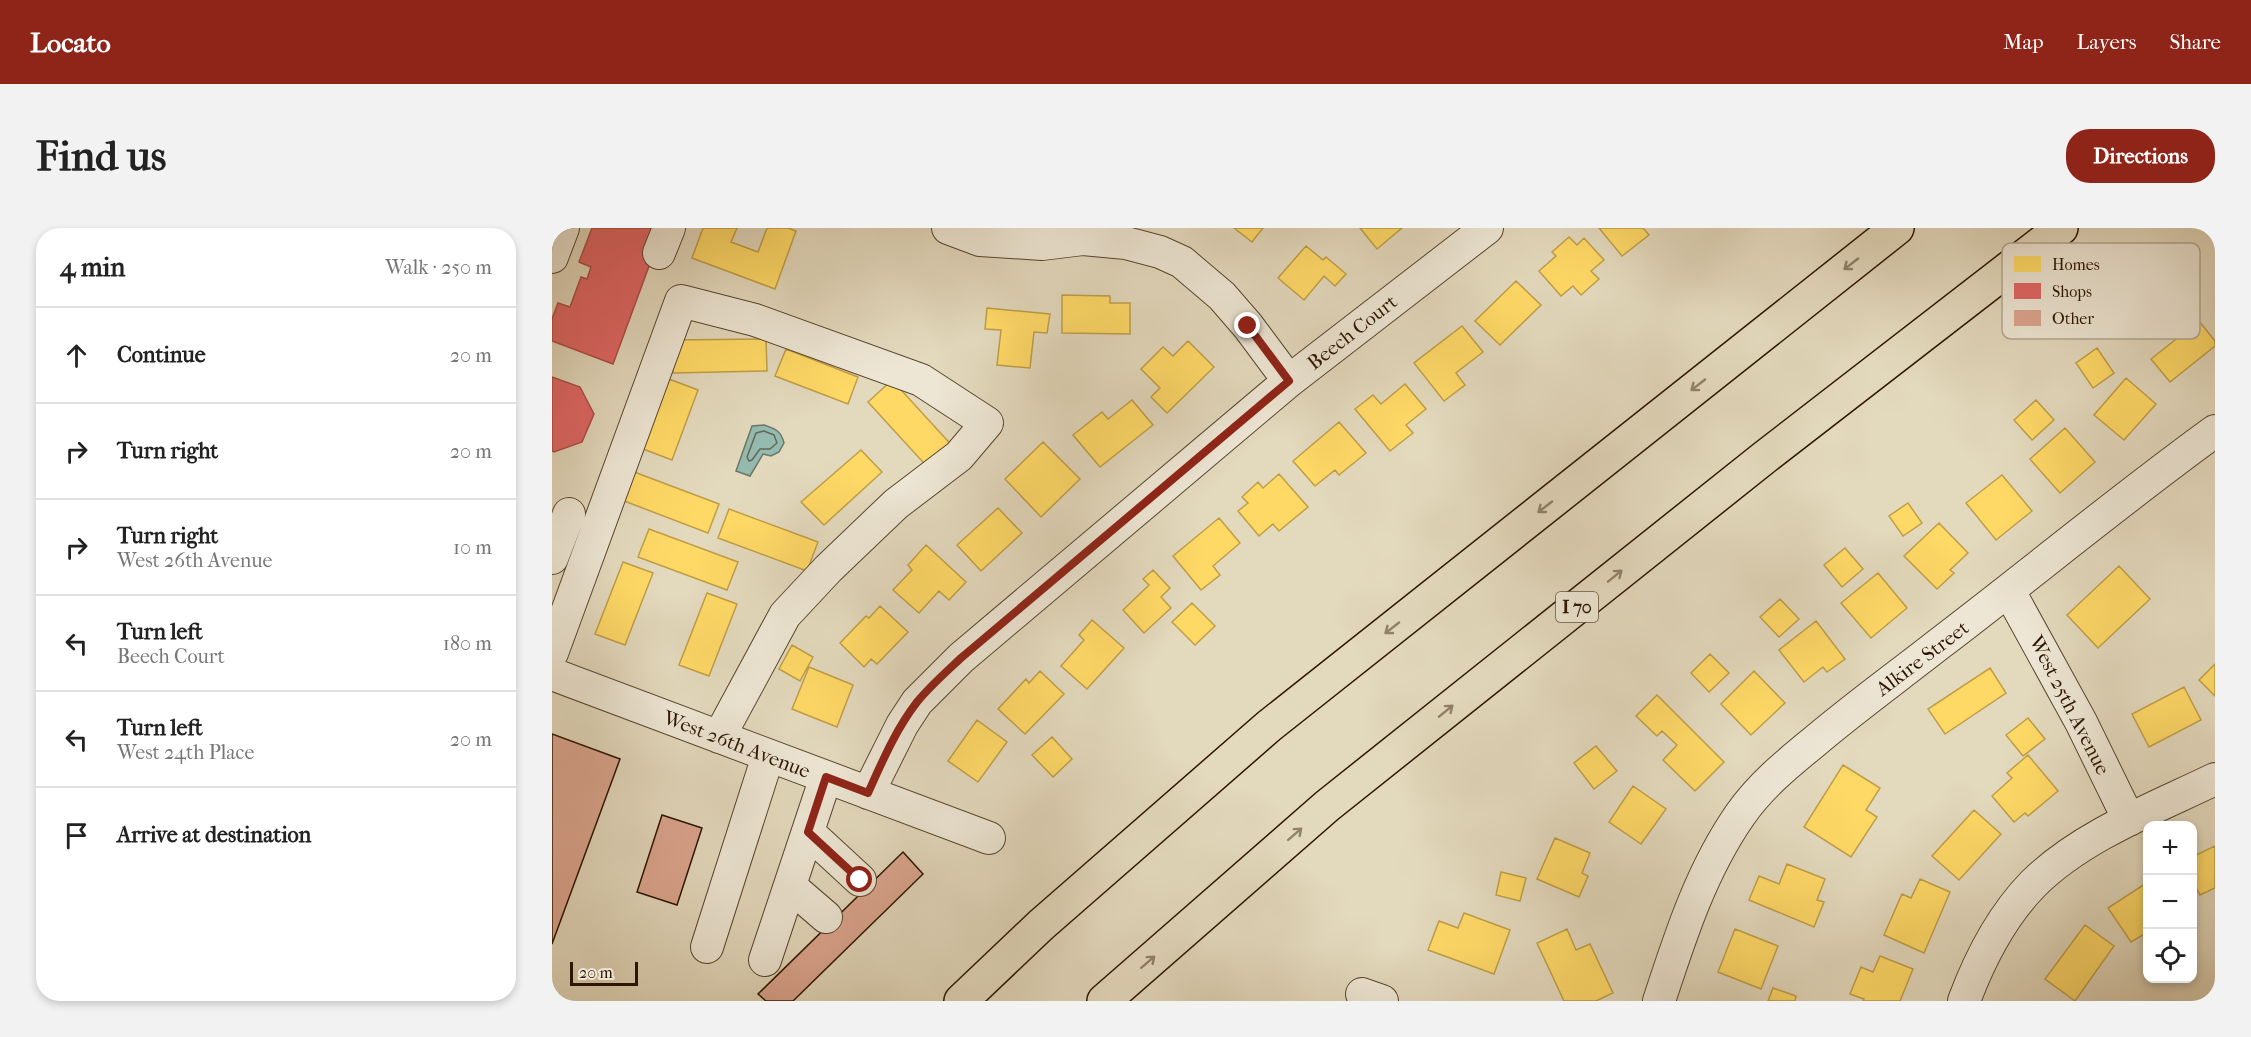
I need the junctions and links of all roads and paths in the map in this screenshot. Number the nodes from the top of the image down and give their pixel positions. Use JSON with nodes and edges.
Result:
{"nodes":[{"id":1,"x":563,"y":228,"type":"edge"},
{"id":2,"x":948,"y":228,"type":"edge"},
{"id":3,"x":1487,"y":228,"type":"edge"},
{"id":4,"x":1897,"y":228,"type":"edge"},
{"id":5,"x":2061,"y":228,"type":"edge"},
{"id":6,"x":2042,"y":243,"type":"edge"},
{"id":7,"x":552,"y":257,"type":"edge"},
{"id":8,"x":2002,"y":274,"type":"edge"},
{"id":9,"x":1289,"y":381,"type":"junction"},
{"id":10,"x":2215,"y":431,"type":"edge"},
{"id":11,"x":569,"y":514,"type":"dead end"},
{"id":12,"x":552,"y":558,"type":"edge"},
{"id":13,"x":2009,"y":591,"type":"junction"},
{"id":14,"x":552,"y":653,"type":"edge"},
{"id":15,"x":552,"y":674,"type":"edge"},
{"id":16,"x":719,"y":737,"type":"junction"},
{"id":17,"x":768,"y":756,"type":"junction"},
{"id":18,"x":826,"y":777,"type":"junction"},
{"id":19,"x":2215,"y":779,"type":"edge"},
{"id":20,"x":868,"y":793,"type":"junction"},
{"id":21,"x":2129,"y":820,"type":"junction"},
{"id":22,"x":808,"y":832,"type":"junction"},
{"id":23,"x":989,"y":838,"type":"dead end"},
{"id":24,"x":860,"y":880,"type":"dead end"},
{"id":25,"x":790,"y":886,"type":"junction"},
{"id":26,"x":826,"y":917,"type":"dead end"},
{"id":27,"x":707,"y":947,"type":"dead end"},
{"id":28,"x":765,"y":960,"type":"dead end"},
{"id":29,"x":961,"y":1001,"type":"edge"},
{"id":30,"x":1104,"y":1001,"type":"edge"},
{"id":31,"x":1659,"y":1001,"type":"edge"},
{"id":32,"x":1964,"y":1001,"type":"edge"}],
"edges":[{"from":1,"to":7,"type":"street"},
{"from":2,"to":9,"type":"street"},
{"from":3,"to":9,"type":"street","name":"Beech Court"},
{"from":4,"to":29,"type":"highway","one_way":true},
{"from":6,"to":5,"type":"highway","number":"I 70","one_way":true},
{"from":30,"to":8,"type":"highway","number":"I 70","one_way":true},
{"from":9,"to":20,"type":"street","name":"Beech Court"},
{"from":10,"to":13,"type":"street","name":"Alkire Street"},
{"from":11,"to":12,"type":"street"},
{"from":13,"to":21,"type":"street","name":"West 25th Avenue"},
{"from":13,"to":31,"type":"street","name":"Alkire Street"},
{"from":14,"to":16,"type":"street"},
{"from":15,"to":16,"type":"street","name":"West 26th Avenue"},
{"from":16,"to":17,"type":"street","name":"West 26th Avenue"},
{"from":17,"to":18,"type":"street","name":"West 26th Avenue"},
{"from":17,"to":27,"type":"street"},
{"from":18,"to":20,"type":"street","name":"West 26th Avenue"},
{"from":18,"to":22,"type":"street"},
{"from":19,"to":21,"type":"street"},
{"from":20,"to":23,"type":"street","name":"West 26th Avenue"},
{"from":21,"to":32,"type":"street"},
{"from":22,"to":24,"type":"street"},
{"from":22,"to":25,"type":"street"},
{"from":25,"to":26,"type":"street"},
{"from":25,"to":28,"type":"street"}]}
